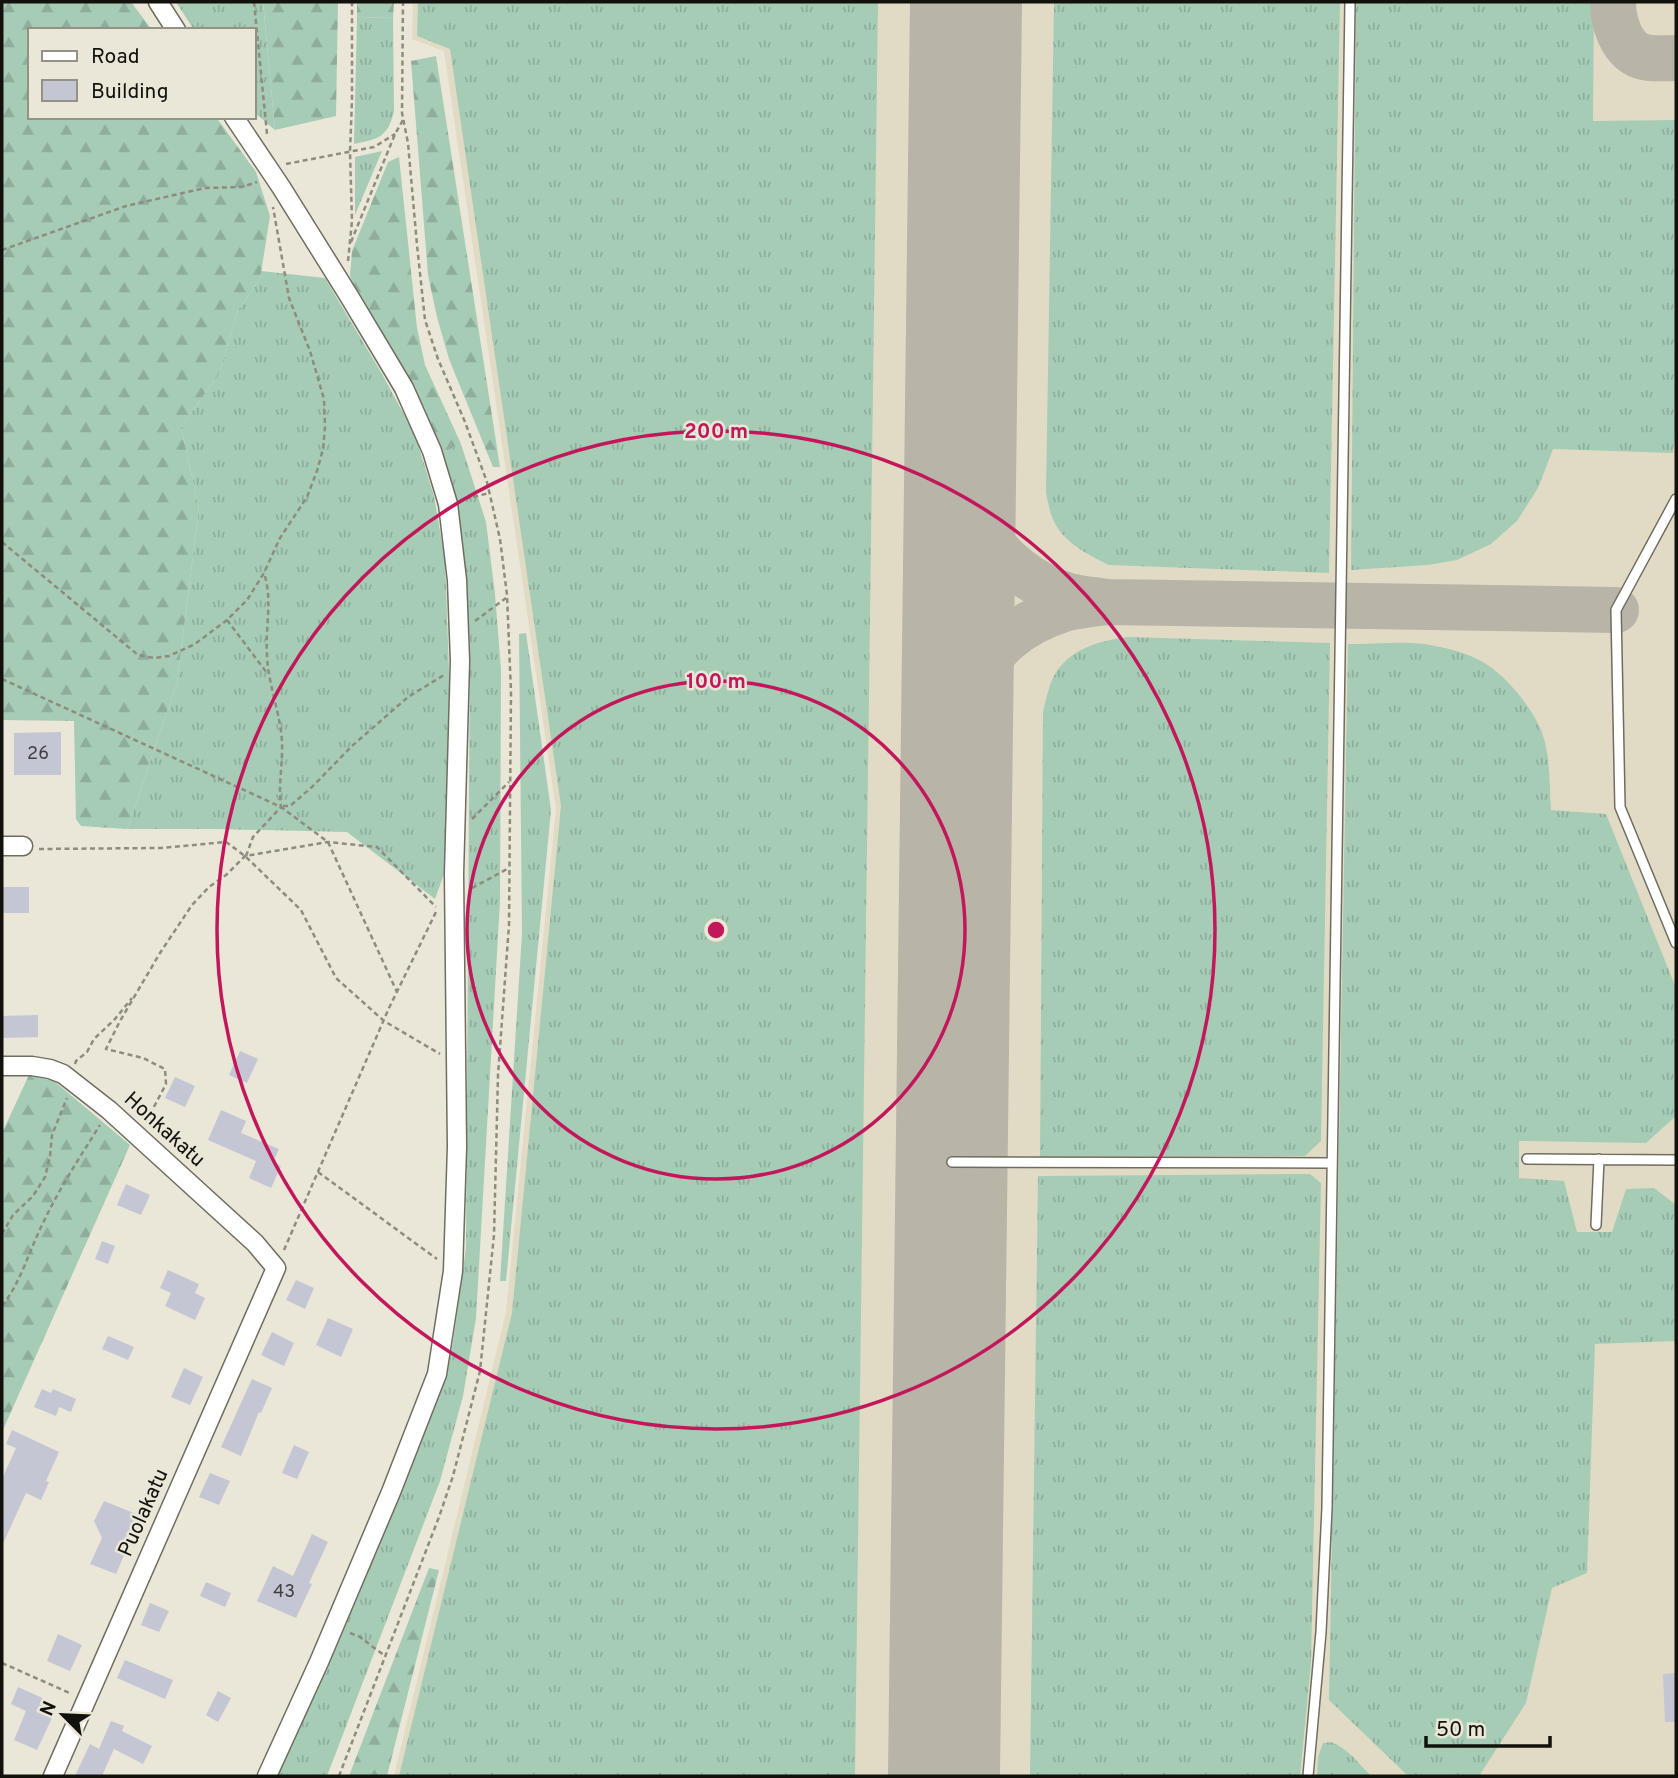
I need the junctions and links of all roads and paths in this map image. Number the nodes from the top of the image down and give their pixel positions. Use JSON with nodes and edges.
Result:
{"nodes":[{"id":1,"x":158,"y":2,"type":"edge"},
{"id":2,"x":254,"y":2,"type":"edge"},
{"id":3,"x":352,"y":2,"type":"edge"},
{"id":4,"x":1350,"y":2,"type":"edge"},
{"id":5,"x":175,"y":28,"type":"edge"},
{"id":6,"x":235,"y":119,"type":"edge"},
{"id":7,"x":403,"y":120,"type":"dead end"},
{"id":8,"x":395,"y":134,"type":"junction"},
{"id":9,"x":350,"y":152,"type":"junction"},
{"id":10,"x":270,"y":170,"type":"junction"},
{"id":11,"x":349,"y":248,"type":"junction"},
{"id":12,"x":2,"y":250,"type":"edge"},
{"id":13,"x":349,"y":296,"type":"junction"},
{"id":14,"x":489,"y":493,"type":"dead end"},
{"id":15,"x":1676,"y":499,"type":"edge"},
{"id":16,"x":448,"y":504,"type":"junction"},
{"id":17,"x":2,"y":542,"type":"edge"},
{"id":18,"x":264,"y":573,"type":"junction"},
{"id":19,"x":507,"y":597,"type":"dead end"},
{"id":20,"x":227,"y":620,"type":"junction"},
{"id":21,"x":459,"y":633,"type":"junction"},
{"id":22,"x":460,"y":662,"type":"junction"},
{"id":23,"x":268,"y":674,"type":"junction"},
{"id":24,"x":2,"y":679,"type":"edge"},
{"id":25,"x":509,"y":781,"type":"dead end"},
{"id":26,"x":281,"y":807,"type":"junction"},
{"id":27,"x":455,"y":837,"type":"junction"},
{"id":28,"x":328,"y":842,"type":"junction"},
{"id":29,"x":2,"y":846,"type":"edge"},
{"id":30,"x":23,"y":846,"type":"joint"},
{"id":31,"x":246,"y":856,"type":"junction"},
{"id":32,"x":509,"y":868,"type":"dead end"},
{"id":33,"x":454,"y":898,"type":"junction"},
{"id":34,"x":1676,"y":943,"type":"edge"},
{"id":35,"x":138,"y":990,"type":"junction"},
{"id":36,"x":397,"y":992,"type":"junction"},
{"id":37,"x":384,"y":1021,"type":"junction"},
{"id":38,"x":456,"y":1063,"type":"junction"},
{"id":39,"x":2,"y":1066,"type":"edge"},
{"id":40,"x":74,"y":1082,"type":"junction"},
{"id":41,"x":109,"y":1110,"type":"junction"},
{"id":42,"x":138,"y":1138,"type":"junction"},
{"id":43,"x":1527,"y":1159,"type":"dead end"},
{"id":44,"x":1599,"y":1159,"type":"junction"},
{"id":45,"x":1676,"y":1160,"type":"edge"},
{"id":46,"x":952,"y":1162,"type":"dead end"},
{"id":47,"x":1332,"y":1163,"type":"junction"},
{"id":48,"x":318,"y":1172,"type":"junction"},
{"id":49,"x":1596,"y":1225,"type":"dead end"},
{"id":50,"x":2,"y":1234,"type":"edge"},
{"id":51,"x":276,"y":1268,"type":"junction"},
{"id":52,"x":453,"y":1271,"type":"junction"},
{"id":53,"x":2,"y":1306,"type":"edge"},
{"id":54,"x":334,"y":1627,"type":"junction"},
{"id":55,"x":385,"y":1656,"type":"dead end"},
{"id":56,"x":2,"y":1663,"type":"edge"},
{"id":57,"x":87,"y":1700,"type":"junction"},
{"id":58,"x":53,"y":1776,"type":"edge"},
{"id":59,"x":267,"y":1776,"type":"edge"},
{"id":60,"x":1308,"y":1776,"type":"edge"}],
"edges":[{"from":1,"to":5,"type":"street"},
{"from":2,"to":10,"type":"path"},
{"from":3,"to":9,"type":"path"},
{"from":4,"to":47,"type":"lane"},
{"from":6,"to":10,"type":"street"},
{"from":7,"to":8,"type":"path"},
{"from":8,"to":9,"type":"path"},
{"from":8,"to":11,"type":"path"},
{"from":9,"to":10,"type":"path"},
{"from":9,"to":11,"type":"path"},
{"from":10,"to":12,"type":"path"},
{"from":10,"to":13,"type":"street"},
{"from":10,"to":18,"type":"path"},
{"from":11,"to":13,"type":"path"},
{"from":13,"to":16,"type":"street"},
{"from":14,"to":16,"type":"path"},
{"from":15,"to":34,"type":"lane"},
{"from":16,"to":21,"type":"street"},
{"from":17,"to":20,"type":"path"},
{"from":18,"to":20,"type":"path"},
{"from":18,"to":23,"type":"path"},
{"from":19,"to":21,"type":"path"},
{"from":20,"to":23,"type":"path"},
{"from":21,"to":22,"type":"street"},
{"from":22,"to":26,"type":"path"},
{"from":22,"to":27,"type":"street"},
{"from":23,"to":26,"type":"path"},
{"from":24,"to":26,"type":"path"},
{"from":25,"to":27,"type":"path"},
{"from":26,"to":28,"type":"path"},
{"from":26,"to":31,"type":"path"},
{"from":27,"to":33,"type":"street"},
{"from":28,"to":31,"type":"path"},
{"from":28,"to":36,"type":"path"},
{"from":28,"to":36,"type":"path"},
{"from":29,"to":30,"type":"street"},
{"from":30,"to":31,"type":"path"},
{"from":31,"to":35,"type":"path"},
{"from":31,"to":37,"type":"path"},
{"from":32,"to":33,"type":"path"},
{"from":33,"to":38,"type":"street"},
{"from":35,"to":40,"type":"path"},
{"from":35,"to":42,"type":"path"},
{"from":36,"to":37,"type":"path"},
{"from":37,"to":38,"type":"path"},
{"from":37,"to":48,"type":"path"},
{"from":38,"to":52,"type":"street"},
{"from":39,"to":40,"type":"street","name":"Honkakatu"},
{"from":40,"to":41,"type":"street","name":"Honkakatu"},
{"from":40,"to":50,"type":"path"},
{"from":41,"to":42,"type":"street","name":"Honkakatu"},
{"from":41,"to":53,"type":"path"},
{"from":42,"to":51,"type":"street","name":"Honkakatu"},
{"from":43,"to":44,"type":"lane"},
{"from":44,"to":45,"type":"lane"},
{"from":44,"to":49,"type":"lane"},
{"from":46,"to":47,"type":"lane"},
{"from":47,"to":60,"type":"lane"},
{"from":48,"to":51,"type":"path"},
{"from":48,"to":52,"type":"path"},
{"from":51,"to":57,"type":"street","name":"Puolakatu"},
{"from":52,"to":54,"type":"street"},
{"from":54,"to":55,"type":"path"},
{"from":54,"to":59,"type":"street"},
{"from":56,"to":57,"type":"path"},
{"from":57,"to":58,"type":"street","name":"Puolakatu"}]}
